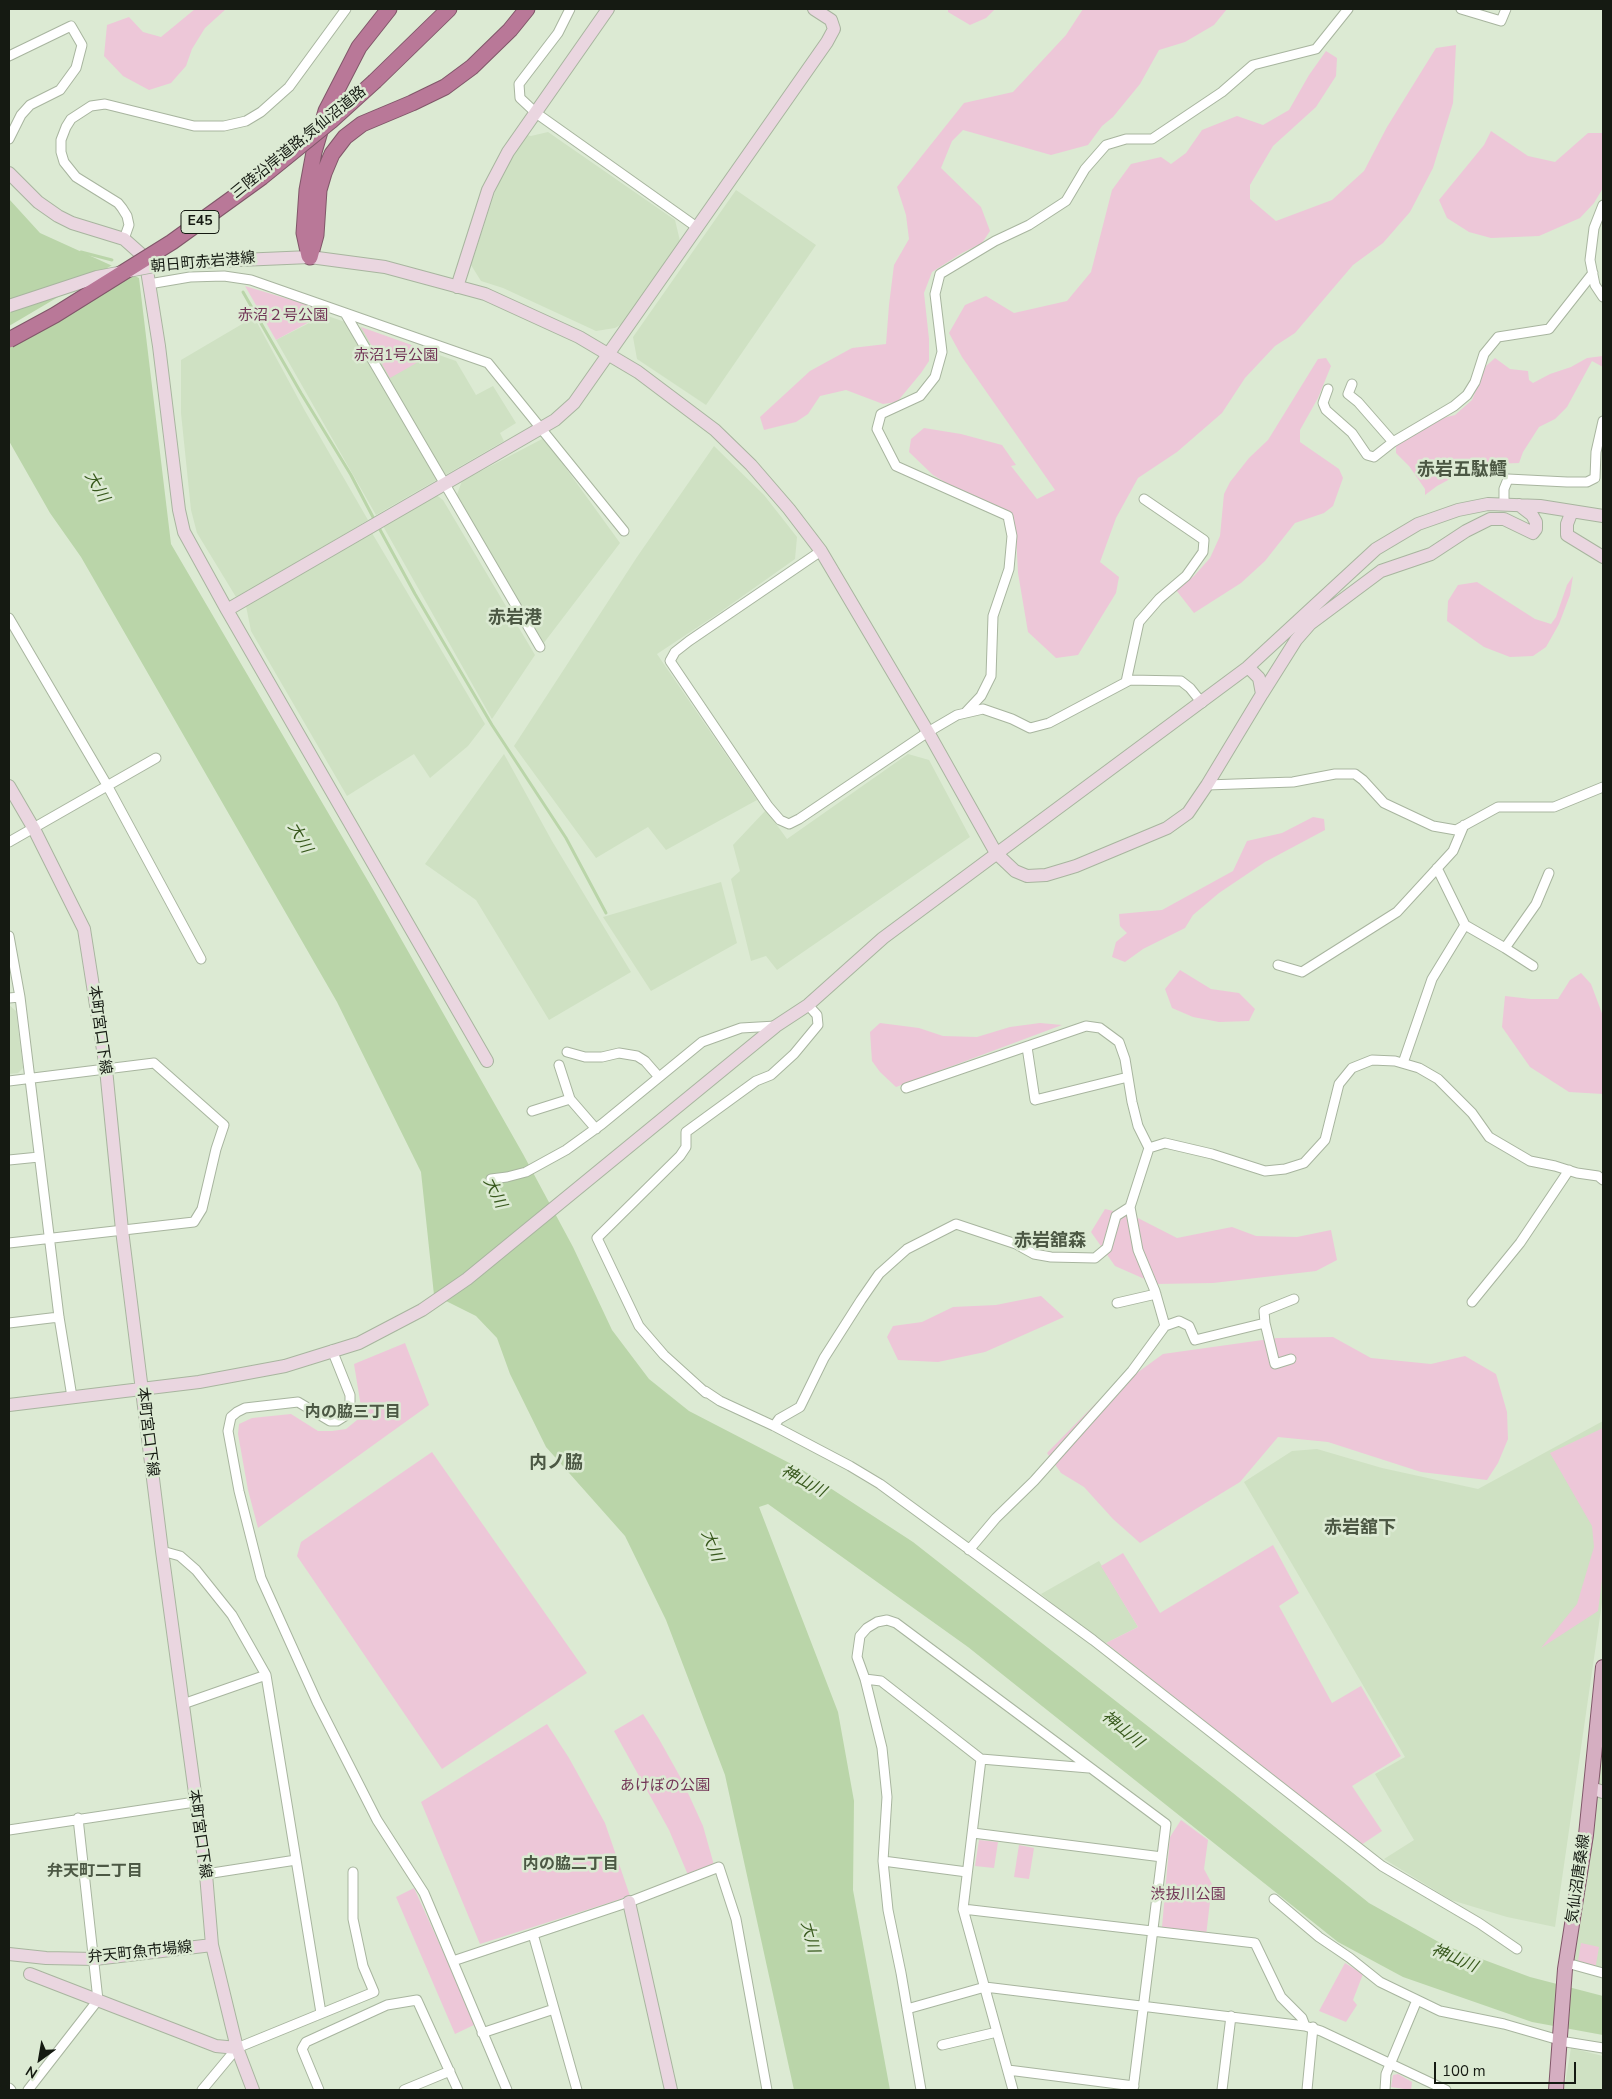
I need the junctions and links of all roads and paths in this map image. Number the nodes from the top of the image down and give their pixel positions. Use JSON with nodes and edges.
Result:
{"nodes":[{"id":1,"x":346,"y":9,"type":"edge"},
{"id":2,"x":389,"y":9,"type":"edge"},
{"id":3,"x":435,"y":9,"type":"edge"},
{"id":4,"x":449,"y":9,"type":"edge"},
{"id":5,"x":527,"y":9,"type":"edge"},
{"id":6,"x":570,"y":9,"type":"edge"},
{"id":7,"x":608,"y":9,"type":"edge"},
{"id":8,"x":814,"y":9,"type":"edge"},
{"id":9,"x":1348,"y":9,"type":"edge"},
{"id":10,"x":1461,"y":9,"type":"edge"},
{"id":11,"x":1506,"y":9,"type":"edge"},
{"id":12,"x":9,"y":56,"type":"edge"},
{"id":13,"x":372,"y":77,"type":"junction"},
{"id":14,"x":536,"y":113,"type":"junction"},
{"id":15,"x":9,"y":138,"type":"edge"},
{"id":16,"x":9,"y":173,"type":"edge"},
{"id":17,"x":1603,"y":205,"type":"edge"},
{"id":18,"x":698,"y":228,"type":"junction"},
{"id":19,"x":124,"y":239,"type":"junction"},
{"id":20,"x":310,"y":257,"type":"junction"},
{"id":21,"x":1592,"y":273,"type":"junction"},
{"id":22,"x":149,"y":284,"type":"junction"},
{"id":23,"x":457,"y":287,"type":"junction"},
{"id":24,"x":1603,"y":297,"type":"edge"},
{"id":25,"x":9,"y":306,"type":"edge"},
{"id":26,"x":345,"y":313,"type":"junction"},
{"id":27,"x":9,"y":330,"type":"edge"},
{"id":28,"x":9,"y":340,"type":"edge"},
{"id":29,"x":610,"y":354,"type":"junction"},
{"id":30,"x":1352,"y":384,"type":"dead end"},
{"id":31,"x":1328,"y":389,"type":"dead end"},
{"id":32,"x":1603,"y":422,"type":"edge"},
{"id":33,"x":542,"y":428,"type":"junction"},
{"id":34,"x":1393,"y":442,"type":"junction"},
{"id":35,"x":444,"y":485,"type":"junction"},
{"id":36,"x":1144,"y":499,"type":"dead end"},
{"id":37,"x":1504,"y":504,"type":"junction"},
{"id":38,"x":1519,"y":505,"type":"junction"},
{"id":39,"x":1572,"y":511,"type":"junction"},
{"id":40,"x":1603,"y":516,"type":"edge"},
{"id":41,"x":624,"y":531,"type":"dead end"},
{"id":42,"x":820,"y":552,"type":"junction"},
{"id":43,"x":1603,"y":557,"type":"edge"},
{"id":44,"x":227,"y":610,"type":"junction"},
{"id":45,"x":9,"y":618,"type":"edge"},
{"id":46,"x":540,"y":647,"type":"dead end"},
{"id":47,"x":1248,"y":667,"type":"junction"},
{"id":48,"x":1126,"y":682,"type":"junction"},
{"id":49,"x":1262,"y":694,"type":"junction"},
{"id":50,"x":1202,"y":703,"type":"junction"},
{"id":51,"x":965,"y":713,"type":"junction"},
{"id":52,"x":928,"y":732,"type":"junction"},
{"id":53,"x":156,"y":758,"type":"dead end"},
{"id":54,"x":107,"y":785,"type":"junction"},
{"id":55,"x":1207,"y":785,"type":"junction"},
{"id":56,"x":9,"y":786,"type":"edge"},
{"id":57,"x":1603,"y":787,"type":"edge"},
{"id":58,"x":1464,"y":826,"type":"junction"},
{"id":59,"x":34,"y":828,"type":"junction"},
{"id":60,"x":9,"y":842,"type":"edge"},
{"id":61,"x":996,"y":853,"type":"junction"},
{"id":62,"x":1437,"y":868,"type":"junction"},
{"id":63,"x":1549,"y":873,"type":"dead end"},
{"id":64,"x":1465,"y":925,"type":"junction"},
{"id":65,"x":9,"y":936,"type":"edge"},
{"id":66,"x":1505,"y":948,"type":"junction"},
{"id":67,"x":201,"y":958,"type":"dead end"},
{"id":68,"x":1278,"y":965,"type":"dead end"},
{"id":69,"x":1533,"y":966,"type":"dead end"},
{"id":70,"x":20,"y":997,"type":"junction"},
{"id":71,"x":9,"y":998,"type":"edge"},
{"id":72,"x":808,"y":1005,"type":"junction"},
{"id":73,"x":776,"y":1026,"type":"junction"},
{"id":74,"x":1027,"y":1047,"type":"junction"},
{"id":75,"x":567,"y":1052,"type":"dead end"},
{"id":76,"x":487,"y":1061,"type":"dead end"},
{"id":77,"x":1403,"y":1063,"type":"junction"},
{"id":78,"x":559,"y":1065,"type":"dead end"},
{"id":79,"x":106,"y":1069,"type":"junction"},
{"id":80,"x":659,"y":1077,"type":"junction"},
{"id":81,"x":1128,"y":1077,"type":"junction"},
{"id":82,"x":30,"y":1078,"type":"junction"},
{"id":83,"x":9,"y":1081,"type":"edge"},
{"id":84,"x":906,"y":1088,"type":"dead end"},
{"id":85,"x":570,"y":1099,"type":"junction"},
{"id":86,"x":532,"y":1111,"type":"dead end"},
{"id":87,"x":596,"y":1129,"type":"junction"},
{"id":88,"x":1149,"y":1148,"type":"junction"},
{"id":89,"x":39,"y":1157,"type":"junction"},
{"id":90,"x":9,"y":1160,"type":"edge"},
{"id":91,"x":1569,"y":1170,"type":"junction"},
{"id":92,"x":491,"y":1179,"type":"dead end"},
{"id":93,"x":1603,"y":1180,"type":"edge"},
{"id":94,"x":1130,"y":1207,"type":"junction"},
{"id":95,"x":122,"y":1230,"type":"junction"},
{"id":96,"x":49,"y":1239,"type":"junction"},
{"id":97,"x":9,"y":1244,"type":"edge"},
{"id":98,"x":1156,"y":1294,"type":"junction"},
{"id":99,"x":1294,"y":1299,"type":"dead end"},
{"id":100,"x":1472,"y":1302,"type":"dead end"},
{"id":101,"x":1117,"y":1303,"type":"dead end"},
{"id":102,"x":59,"y":1317,"type":"junction"},
{"id":103,"x":9,"y":1323,"type":"edge"},
{"id":104,"x":1265,"y":1324,"type":"junction"},
{"id":105,"x":1165,"y":1326,"type":"junction"},
{"id":106,"x":332,"y":1350,"type":"junction"},
{"id":107,"x":1291,"y":1359,"type":"dead end"},
{"id":108,"x":142,"y":1388,"type":"junction"},
{"id":109,"x":72,"y":1397,"type":"junction"},
{"id":110,"x":9,"y":1405,"type":"edge"},
{"id":111,"x":774,"y":1426,"type":"junction"},
{"id":112,"x":969,"y":1550,"type":"junction"},
{"id":113,"x":162,"y":1551,"type":"junction"},
{"id":114,"x":1603,"y":1673,"type":"edge"},
{"id":115,"x":266,"y":1675,"type":"junction"},
{"id":116,"x":865,"y":1679,"type":"junction"},
{"id":117,"x":183,"y":1704,"type":"junction"},
{"id":118,"x":980,"y":1759,"type":"junction"},
{"id":119,"x":1089,"y":1768,"type":"junction"},
{"id":120,"x":1597,"y":1790,"type":"edge"},
{"id":121,"x":195,"y":1802,"type":"junction"},
{"id":122,"x":78,"y":1818,"type":"junction"},
{"id":123,"x":9,"y":1830,"type":"edge"},
{"id":124,"x":973,"y":1833,"type":"junction"},
{"id":125,"x":1162,"y":1857,"type":"junction"},
{"id":126,"x":296,"y":1860,"type":"junction"},
{"id":127,"x":883,"y":1861,"type":"junction"},
{"id":128,"x":353,"y":1872,"type":"dead end"},
{"id":129,"x":967,"y":1872,"type":"junction"},
{"id":130,"x":206,"y":1874,"type":"junction"},
{"id":131,"x":1274,"y":1899,"type":"dead end"},
{"id":132,"x":629,"y":1902,"type":"junction"},
{"id":133,"x":963,"y":1909,"type":"junction"},
{"id":134,"x":1153,"y":1932,"type":"junction"},
{"id":135,"x":533,"y":1934,"type":"junction"},
{"id":136,"x":212,"y":1945,"type":"junction"},
{"id":137,"x":1518,"y":1949,"type":"dead end"},
{"id":138,"x":9,"y":1954,"type":"edge"},
{"id":139,"x":95,"y":1959,"type":"junction"},
{"id":140,"x":453,"y":1961,"type":"junction"},
{"id":141,"x":1570,"y":1967,"type":"junction"},
{"id":142,"x":1603,"y":1973,"type":"edge"},
{"id":143,"x":30,"y":1974,"type":"dead end"},
{"id":144,"x":985,"y":1986,"type":"junction"},
{"id":145,"x":98,"y":2000,"type":"junction"},
{"id":146,"x":1417,"y":2000,"type":"junction"},
{"id":147,"x":1144,"y":2006,"type":"junction"},
{"id":148,"x":554,"y":2009,"type":"junction"},
{"id":149,"x":907,"y":2009,"type":"junction"},
{"id":150,"x":321,"y":2013,"type":"junction"},
{"id":151,"x":1231,"y":2016,"type":"junction"},
{"id":152,"x":1309,"y":2027,"type":"junction"},
{"id":153,"x":997,"y":2032,"type":"junction"},
{"id":154,"x":482,"y":2033,"type":"junction"},
{"id":155,"x":1560,"y":2036,"type":"junction"},
{"id":156,"x":942,"y":2045,"type":"dead end"},
{"id":157,"x":237,"y":2048,"type":"junction"},
{"id":158,"x":1603,"y":2048,"type":"edge"},
{"id":159,"x":1391,"y":2063,"type":"junction"},
{"id":160,"x":1008,"y":2070,"type":"junction"},
{"id":161,"x":448,"y":2071,"type":"junction"},
{"id":162,"x":1133,"y":2088,"type":"edge"},
{"id":163,"x":28,"y":2090,"type":"edge"},
{"id":164,"x":202,"y":2090,"type":"edge"},
{"id":165,"x":253,"y":2090,"type":"edge"},
{"id":166,"x":319,"y":2090,"type":"edge"},
{"id":167,"x":324,"y":2090,"type":"edge"},
{"id":168,"x":404,"y":2090,"type":"edge"},
{"id":169,"x":454,"y":2090,"type":"edge"},
{"id":170,"x":458,"y":2090,"type":"edge"},
{"id":171,"x":507,"y":2090,"type":"edge"},
{"id":172,"x":577,"y":2090,"type":"edge"},
{"id":173,"x":671,"y":2090,"type":"edge"},
{"id":174,"x":768,"y":2090,"type":"edge"},
{"id":175,"x":921,"y":2090,"type":"edge"},
{"id":176,"x":1013,"y":2090,"type":"edge"},
{"id":177,"x":1222,"y":2090,"type":"edge"},
{"id":178,"x":1306,"y":2090,"type":"edge"},
{"id":179,"x":1384,"y":2090,"type":"edge"},
{"id":180,"x":1446,"y":2090,"type":"edge"},
{"id":181,"x":1556,"y":2090,"type":"edge"}],
"edges":[{"from":1,"to":19,"type":"street"},
{"from":2,"to":20,"type":"highway"},
{"from":3,"to":13,"type":"highway","name":"三陸沿岸道路;気仙沼道路","number":"E45"},
{"from":4,"to":13,"type":"highway","name":"三陸沿岸道路;気仙沼道路","number":"E45"},
{"from":5,"to":20,"type":"highway"},
{"from":6,"to":14,"type":"street"},
{"from":7,"to":14,"type":"street"},
{"from":8,"to":18,"type":"street"},
{"from":9,"to":51,"type":"street"},
{"from":10,"to":11,"type":"street"},
{"from":12,"to":15,"type":"street"},
{"from":13,"to":27,"type":"highway","name":"三陸沿岸道路;気仙沼道路","number":"E45","bridge":true},
{"from":13,"to":28,"type":"highway","name":"三陸沿岸道路;気仙沼道路","number":"E45","bridge":true},
{"from":14,"to":18,"type":"street"},
{"from":14,"to":23,"type":"street"},
{"from":16,"to":19,"type":"street"},
{"from":17,"to":21,"type":"street"},
{"from":18,"to":29,"type":"street"},
{"from":19,"to":22,"type":"street"},
{"from":20,"to":23,"type":"street","name":"朝日町赤岩港線"},
{"from":20,"to":25,"type":"street","name":"朝日町赤岩港線","bridge":true},
{"from":21,"to":24,"type":"street"},
{"from":21,"to":34,"type":"street"},
{"from":22,"to":26,"type":"street"},
{"from":22,"to":44,"type":"street"},
{"from":23,"to":29,"type":"street","name":"朝日町赤岩港線"},
{"from":26,"to":33,"type":"street"},
{"from":26,"to":35,"type":"street"},
{"from":29,"to":33,"type":"street"},
{"from":29,"to":42,"type":"street","name":"朝日町赤岩港線"},
{"from":30,"to":34,"type":"street"},
{"from":31,"to":34,"type":"street"},
{"from":32,"to":37,"type":"street"},
{"from":33,"to":35,"type":"street"},
{"from":33,"to":41,"type":"street"},
{"from":35,"to":44,"type":"street"},
{"from":35,"to":46,"type":"street"},
{"from":36,"to":48,"type":"street"},
{"from":37,"to":38,"type":"street"},
{"from":37,"to":47,"type":"street"},
{"from":38,"to":39,"type":"street"},
{"from":38,"to":49,"type":"street","name":"朝日町赤岩港線"},
{"from":39,"to":40,"type":"street"},
{"from":39,"to":43,"type":"street"},
{"from":42,"to":52,"type":"street","name":"朝日町赤岩港線"},
{"from":42,"to":52,"type":"street"},
{"from":44,"to":76,"type":"street"},
{"from":45,"to":54,"type":"street"},
{"from":47,"to":49,"type":"street"},
{"from":47,"to":50,"type":"street"},
{"from":48,"to":50,"type":"street"},
{"from":48,"to":51,"type":"street"},
{"from":49,"to":55,"type":"street","name":"朝日町赤岩港線"},
{"from":50,"to":61,"type":"street"},
{"from":51,"to":52,"type":"street"},
{"from":52,"to":61,"type":"street","name":"朝日町赤岩港線"},
{"from":53,"to":54,"type":"street"},
{"from":54,"to":59,"type":"street"},
{"from":54,"to":67,"type":"street"},
{"from":55,"to":58,"type":"street"},
{"from":55,"to":61,"type":"street","name":"朝日町赤岩港線"},
{"from":56,"to":59,"type":"street","name":"本町宮口下線"},
{"from":57,"to":58,"type":"street"},
{"from":58,"to":62,"type":"street"},
{"from":59,"to":60,"type":"street"},
{"from":59,"to":79,"type":"street","name":"本町宮口下線"},
{"from":61,"to":72,"type":"street"},
{"from":62,"to":64,"type":"street"},
{"from":62,"to":68,"type":"street"},
{"from":63,"to":66,"type":"street"},
{"from":64,"to":66,"type":"street"},
{"from":64,"to":77,"type":"street"},
{"from":65,"to":70,"type":"street"},
{"from":66,"to":69,"type":"street"},
{"from":70,"to":71,"type":"street"},
{"from":70,"to":82,"type":"street"},
{"from":72,"to":73,"type":"street"},
{"from":72,"to":111,"type":"street"},
{"from":73,"to":80,"type":"street"},
{"from":73,"to":106,"type":"street"},
{"from":74,"to":81,"type":"street"},
{"from":74,"to":81,"type":"street"},
{"from":74,"to":84,"type":"street"},
{"from":75,"to":80,"type":"street"},
{"from":77,"to":88,"type":"street"},
{"from":77,"to":91,"type":"street"},
{"from":78,"to":85,"type":"street"},
{"from":79,"to":82,"type":"street"},
{"from":79,"to":95,"type":"street","name":"本町宮口下線"},
{"from":79,"to":95,"type":"street"},
{"from":80,"to":87,"type":"street"},
{"from":81,"to":88,"type":"street"},
{"from":82,"to":83,"type":"street"},
{"from":82,"to":89,"type":"street"},
{"from":85,"to":86,"type":"street"},
{"from":85,"to":87,"type":"street"},
{"from":87,"to":92,"type":"street"},
{"from":88,"to":94,"type":"street"},
{"from":89,"to":90,"type":"street"},
{"from":89,"to":96,"type":"street"},
{"from":91,"to":93,"type":"street"},
{"from":91,"to":100,"type":"street"},
{"from":94,"to":98,"type":"street"},
{"from":94,"to":111,"type":"street"},
{"from":95,"to":96,"type":"street"},
{"from":95,"to":108,"type":"street","name":"本町宮口下線"},
{"from":96,"to":97,"type":"street"},
{"from":96,"to":102,"type":"street"},
{"from":98,"to":101,"type":"street"},
{"from":98,"to":105,"type":"street"},
{"from":99,"to":104,"type":"street"},
{"from":102,"to":103,"type":"street"},
{"from":102,"to":109,"type":"street"},
{"from":104,"to":105,"type":"street"},
{"from":104,"to":107,"type":"street"},
{"from":105,"to":112,"type":"street"},
{"from":106,"to":108,"type":"street"},
{"from":106,"to":140,"type":"street"},
{"from":108,"to":109,"type":"street"},
{"from":108,"to":113,"type":"street","name":"本町宮口下線"},
{"from":109,"to":110,"type":"street"},
{"from":111,"to":112,"type":"street"},
{"from":112,"to":137,"type":"street"},
{"from":113,"to":115,"type":"street"},
{"from":113,"to":117,"type":"street","name":"本町宮口下線"},
{"from":114,"to":120,"type":"main road","name":"気仙沼唐桑線"},
{"from":115,"to":117,"type":"street"},
{"from":115,"to":126,"type":"street"},
{"from":116,"to":118,"type":"street"},
{"from":116,"to":119,"type":"street"},
{"from":116,"to":127,"type":"street"},
{"from":117,"to":121,"type":"street","name":"本町宮口下線"},
{"from":118,"to":119,"type":"street"},
{"from":118,"to":124,"type":"street"},
{"from":119,"to":125,"type":"street"},
{"from":120,"to":141,"type":"main road","name":"気仙沼唐桑線"},
{"from":121,"to":122,"type":"street"},
{"from":121,"to":130,"type":"street","name":"本町宮口下線"},
{"from":122,"to":123,"type":"street"},
{"from":122,"to":139,"type":"street"},
{"from":124,"to":125,"type":"street"},
{"from":124,"to":129,"type":"street"},
{"from":125,"to":134,"type":"street"},
{"from":126,"to":130,"type":"street"},
{"from":126,"to":150,"type":"street"},
{"from":127,"to":129,"type":"street"},
{"from":127,"to":149,"type":"street"},
{"from":128,"to":150,"type":"street"},
{"from":129,"to":133,"type":"street"},
{"from":130,"to":136,"type":"street","name":"本町宮口下線"},
{"from":131,"to":146,"type":"street"},
{"from":132,"to":135,"type":"street"},
{"from":132,"to":173,"type":"street"},
{"from":132,"to":174,"type":"street"},
{"from":133,"to":134,"type":"street"},
{"from":133,"to":144,"type":"street"},
{"from":134,"to":147,"type":"street"},
{"from":134,"to":152,"type":"street"},
{"from":135,"to":140,"type":"street"},
{"from":135,"to":148,"type":"street"},
{"from":136,"to":139,"type":"street","name":"弁天町魚市場線"},
{"from":136,"to":157,"type":"street","name":"本町宮口下線"},
{"from":138,"to":139,"type":"street","name":"弁天町魚市場線"},
{"from":139,"to":145,"type":"street"},
{"from":140,"to":154,"type":"street"},
{"from":141,"to":142,"type":"street"},
{"from":141,"to":155,"type":"main road","name":"気仙沼唐桑線"},
{"from":143,"to":145,"type":"street"},
{"from":144,"to":147,"type":"street"},
{"from":144,"to":149,"type":"street"},
{"from":144,"to":153,"type":"street"},
{"from":145,"to":157,"type":"street"},
{"from":145,"to":163,"type":"street"},
{"from":146,"to":155,"type":"street"},
{"from":146,"to":159,"type":"street"},
{"from":147,"to":151,"type":"street"},
{"from":147,"to":162,"type":"street"},
{"from":148,"to":154,"type":"street"},
{"from":148,"to":172,"type":"street"},
{"from":149,"to":175,"type":"street"},
{"from":150,"to":157,"type":"street"},
{"from":151,"to":152,"type":"street"},
{"from":151,"to":177,"type":"street"},
{"from":152,"to":159,"type":"street"},
{"from":152,"to":178,"type":"street"},
{"from":153,"to":156,"type":"street"},
{"from":153,"to":160,"type":"street"},
{"from":154,"to":171,"type":"street"},
{"from":155,"to":158,"type":"street"},
{"from":155,"to":181,"type":"main road","name":"気仙沼唐桑線"},
{"from":157,"to":164,"type":"street"},
{"from":157,"to":165,"type":"street","name":"本町宮口下線"},
{"from":159,"to":179,"type":"street"},
{"from":159,"to":180,"type":"street"},
{"from":160,"to":162,"type":"street"},
{"from":160,"to":176,"type":"street"},
{"from":161,"to":166,"type":"street"},
{"from":161,"to":167,"type":"street"},
{"from":161,"to":168,"type":"street"},
{"from":161,"to":169,"type":"street"},
{"from":161,"to":170,"type":"street"}]}
